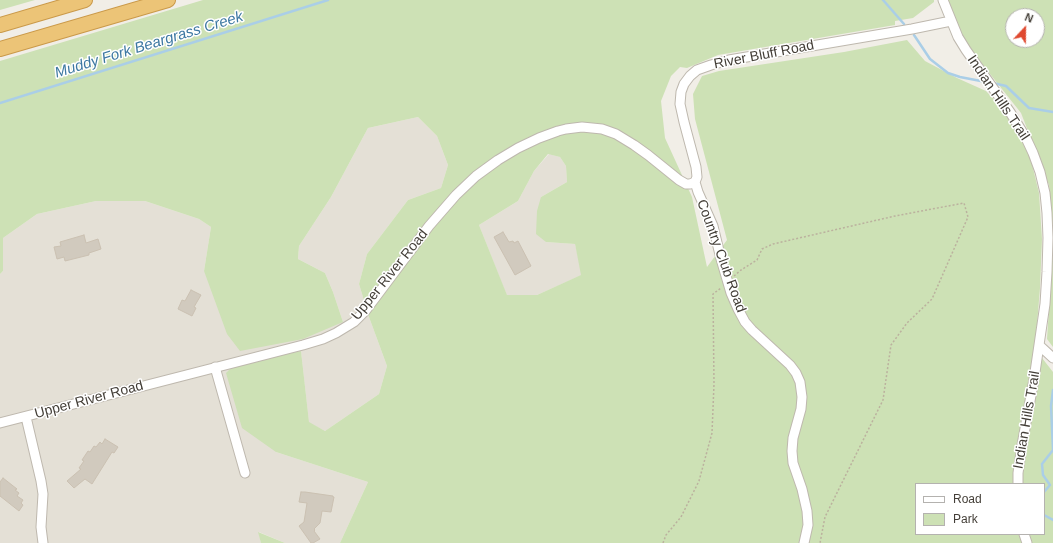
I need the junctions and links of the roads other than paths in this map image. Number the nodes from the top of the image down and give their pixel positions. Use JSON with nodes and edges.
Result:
{"nodes":[{"id":1,"x":85,"y":0,"type":"edge"},
{"id":2,"x":168,"y":0,"type":"edge"},
{"id":3,"x":943,"y":0,"type":"edge"},
{"id":4,"x":951,"y":21,"type":"junction"},
{"id":5,"x":0,"y":25,"type":"edge"},
{"id":6,"x":0,"y":49,"type":"edge"},
{"id":7,"x":695,"y":182,"type":"junction"},
{"id":8,"x":1040,"y":346,"type":"junction"},
{"id":9,"x":1053,"y":358,"type":"edge"},
{"id":10,"x":215,"y":367,"type":"junction"},
{"id":11,"x":26,"y":416,"type":"junction"},
{"id":12,"x":0,"y":423,"type":"edge"},
{"id":13,"x":245,"y":474,"type":"dead end"},
{"id":14,"x":1018,"y":483,"type":"edge"},
{"id":15,"x":42,"y":543,"type":"edge"},
{"id":16,"x":804,"y":543,"type":"edge"}],
"edges":[{"from":1,"to":5,"type":"highway"},
{"from":2,"to":6,"type":"highway"},
{"from":3,"to":4,"type":"street","name":"Indian Hills Trail"},
{"from":4,"to":7,"type":"street","name":"River Bluff Road"},
{"from":4,"to":8,"type":"street","name":"Indian Hills Trail"},
{"from":7,"to":10,"type":"street","name":"Upper River Road"},
{"from":7,"to":16,"type":"street","name":"Country Club Road"},
{"from":8,"to":9,"type":"street"},
{"from":8,"to":14,"type":"street","name":"Indian Hills Trail"},
{"from":10,"to":11,"type":"street","name":"Upper River Road"},
{"from":10,"to":13,"type":"street"},
{"from":11,"to":12,"type":"street","name":"Upper River Road"},
{"from":11,"to":15,"type":"street"}]}
